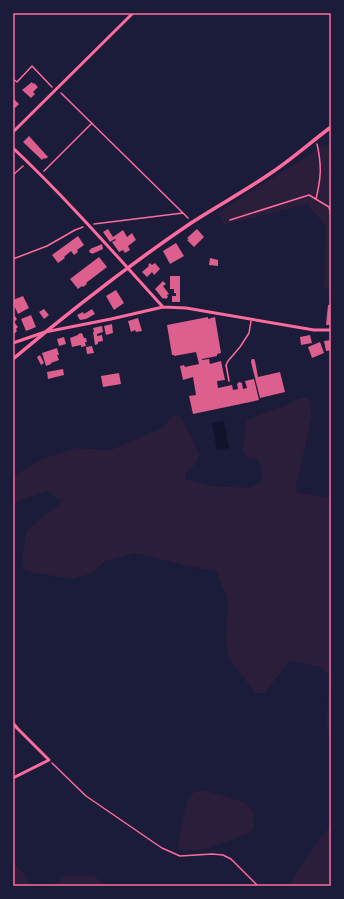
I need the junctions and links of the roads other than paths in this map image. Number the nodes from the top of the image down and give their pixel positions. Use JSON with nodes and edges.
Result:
{"nodes":[{"id":1,"x":132,"y":13,"type":"edge"},
{"id":2,"x":331,"y":127,"type":"edge"},
{"id":3,"x":13,"y":132,"type":"edge"},
{"id":4,"x":13,"y":148,"type":"edge"},
{"id":5,"x":128,"y":268,"type":"junction"},
{"id":6,"x":163,"y":307,"type":"junction"},
{"id":7,"x":251,"y":319,"type":"junction"},
{"id":8,"x":331,"y":330,"type":"edge"},
{"id":9,"x":45,"y":332,"type":"junction"},
{"id":10,"x":13,"y":343,"type":"edge"},
{"id":11,"x":13,"y":359,"type":"edge"},
{"id":12,"x":229,"y":382,"type":"dead end"},
{"id":13,"x":13,"y":723,"type":"edge"},
{"id":14,"x":13,"y":778,"type":"edge"}],
"edges":[{"from":1,"to":3,"type":"street"},
{"from":2,"to":5,"type":"street"},
{"from":4,"to":5,"type":"street"},
{"from":5,"to":6,"type":"street"},
{"from":5,"to":9,"type":"street"},
{"from":6,"to":7,"type":"street"},
{"from":6,"to":9,"type":"street"},
{"from":7,"to":8,"type":"street"},
{"from":7,"to":12,"type":"lane"},
{"from":9,"to":10,"type":"street"},
{"from":9,"to":11,"type":"street"},
{"from":13,"to":14,"type":"street"}]}
